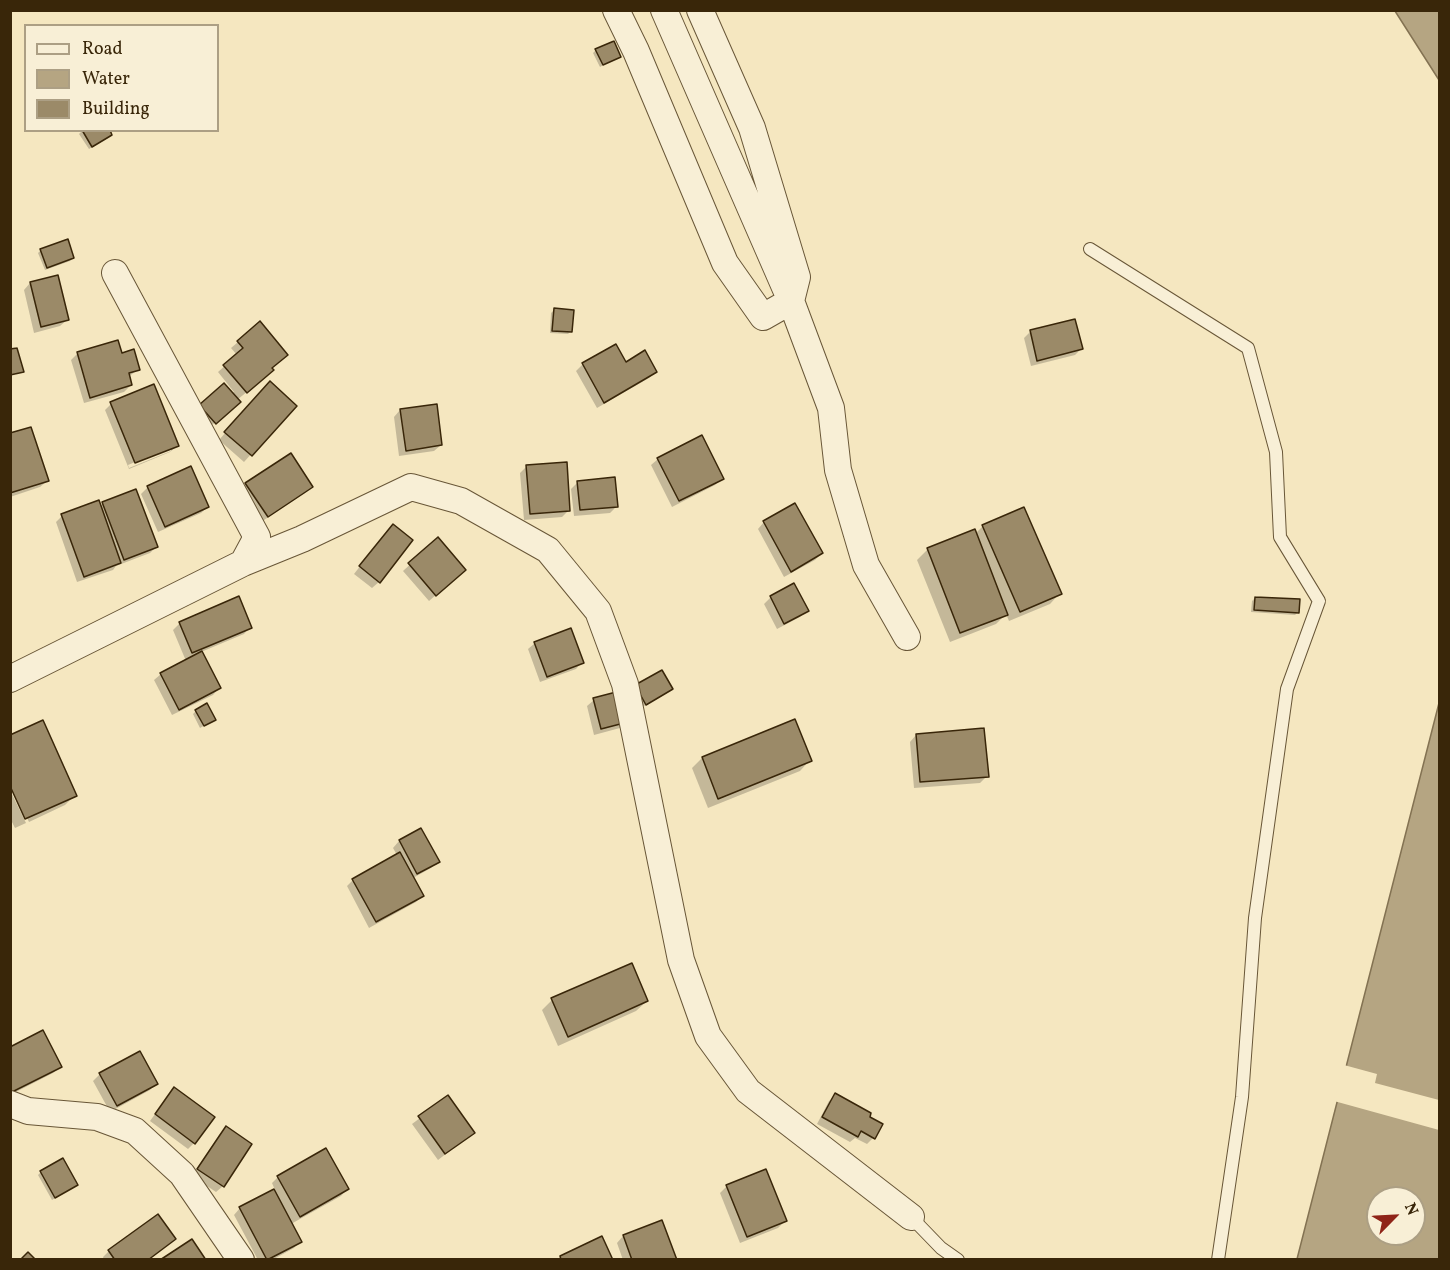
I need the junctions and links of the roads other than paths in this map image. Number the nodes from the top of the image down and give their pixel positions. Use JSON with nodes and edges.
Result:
{"nodes":[{"id":1,"x":616,"y":10,"type":"edge"},
{"id":2,"x":664,"y":10,"type":"edge"},
{"id":3,"x":700,"y":10,"type":"edge"},
{"id":4,"x":1090,"y":249,"type":"dead end"},
{"id":5,"x":115,"y":273,"type":"dead end"},
{"id":6,"x":791,"y":301,"type":"junction"},
{"id":7,"x":243,"y":563,"type":"junction"},
{"id":8,"x":907,"y":637,"type":"dead end"},
{"id":9,"x":10,"y":679,"type":"edge"},
{"id":10,"x":10,"y":1104,"type":"edge"},
{"id":11,"x":911,"y":1216,"type":"joint"},
{"id":12,"x":241,"y":1260,"type":"edge"},
{"id":13,"x":958,"y":1260,"type":"edge"},
{"id":14,"x":1218,"y":1260,"type":"edge"}],
"edges":[{"from":1,"to":6,"type":"street"},
{"from":2,"to":6,"type":"street"},
{"from":3,"to":6,"type":"street"},
{"from":4,"to":14,"type":"lane"},
{"from":5,"to":7,"type":"street"},
{"from":6,"to":8,"type":"street"},
{"from":7,"to":9,"type":"street"},
{"from":7,"to":11,"type":"street"},
{"from":10,"to":12,"type":"street"},
{"from":11,"to":13,"type":"lane"}]}
